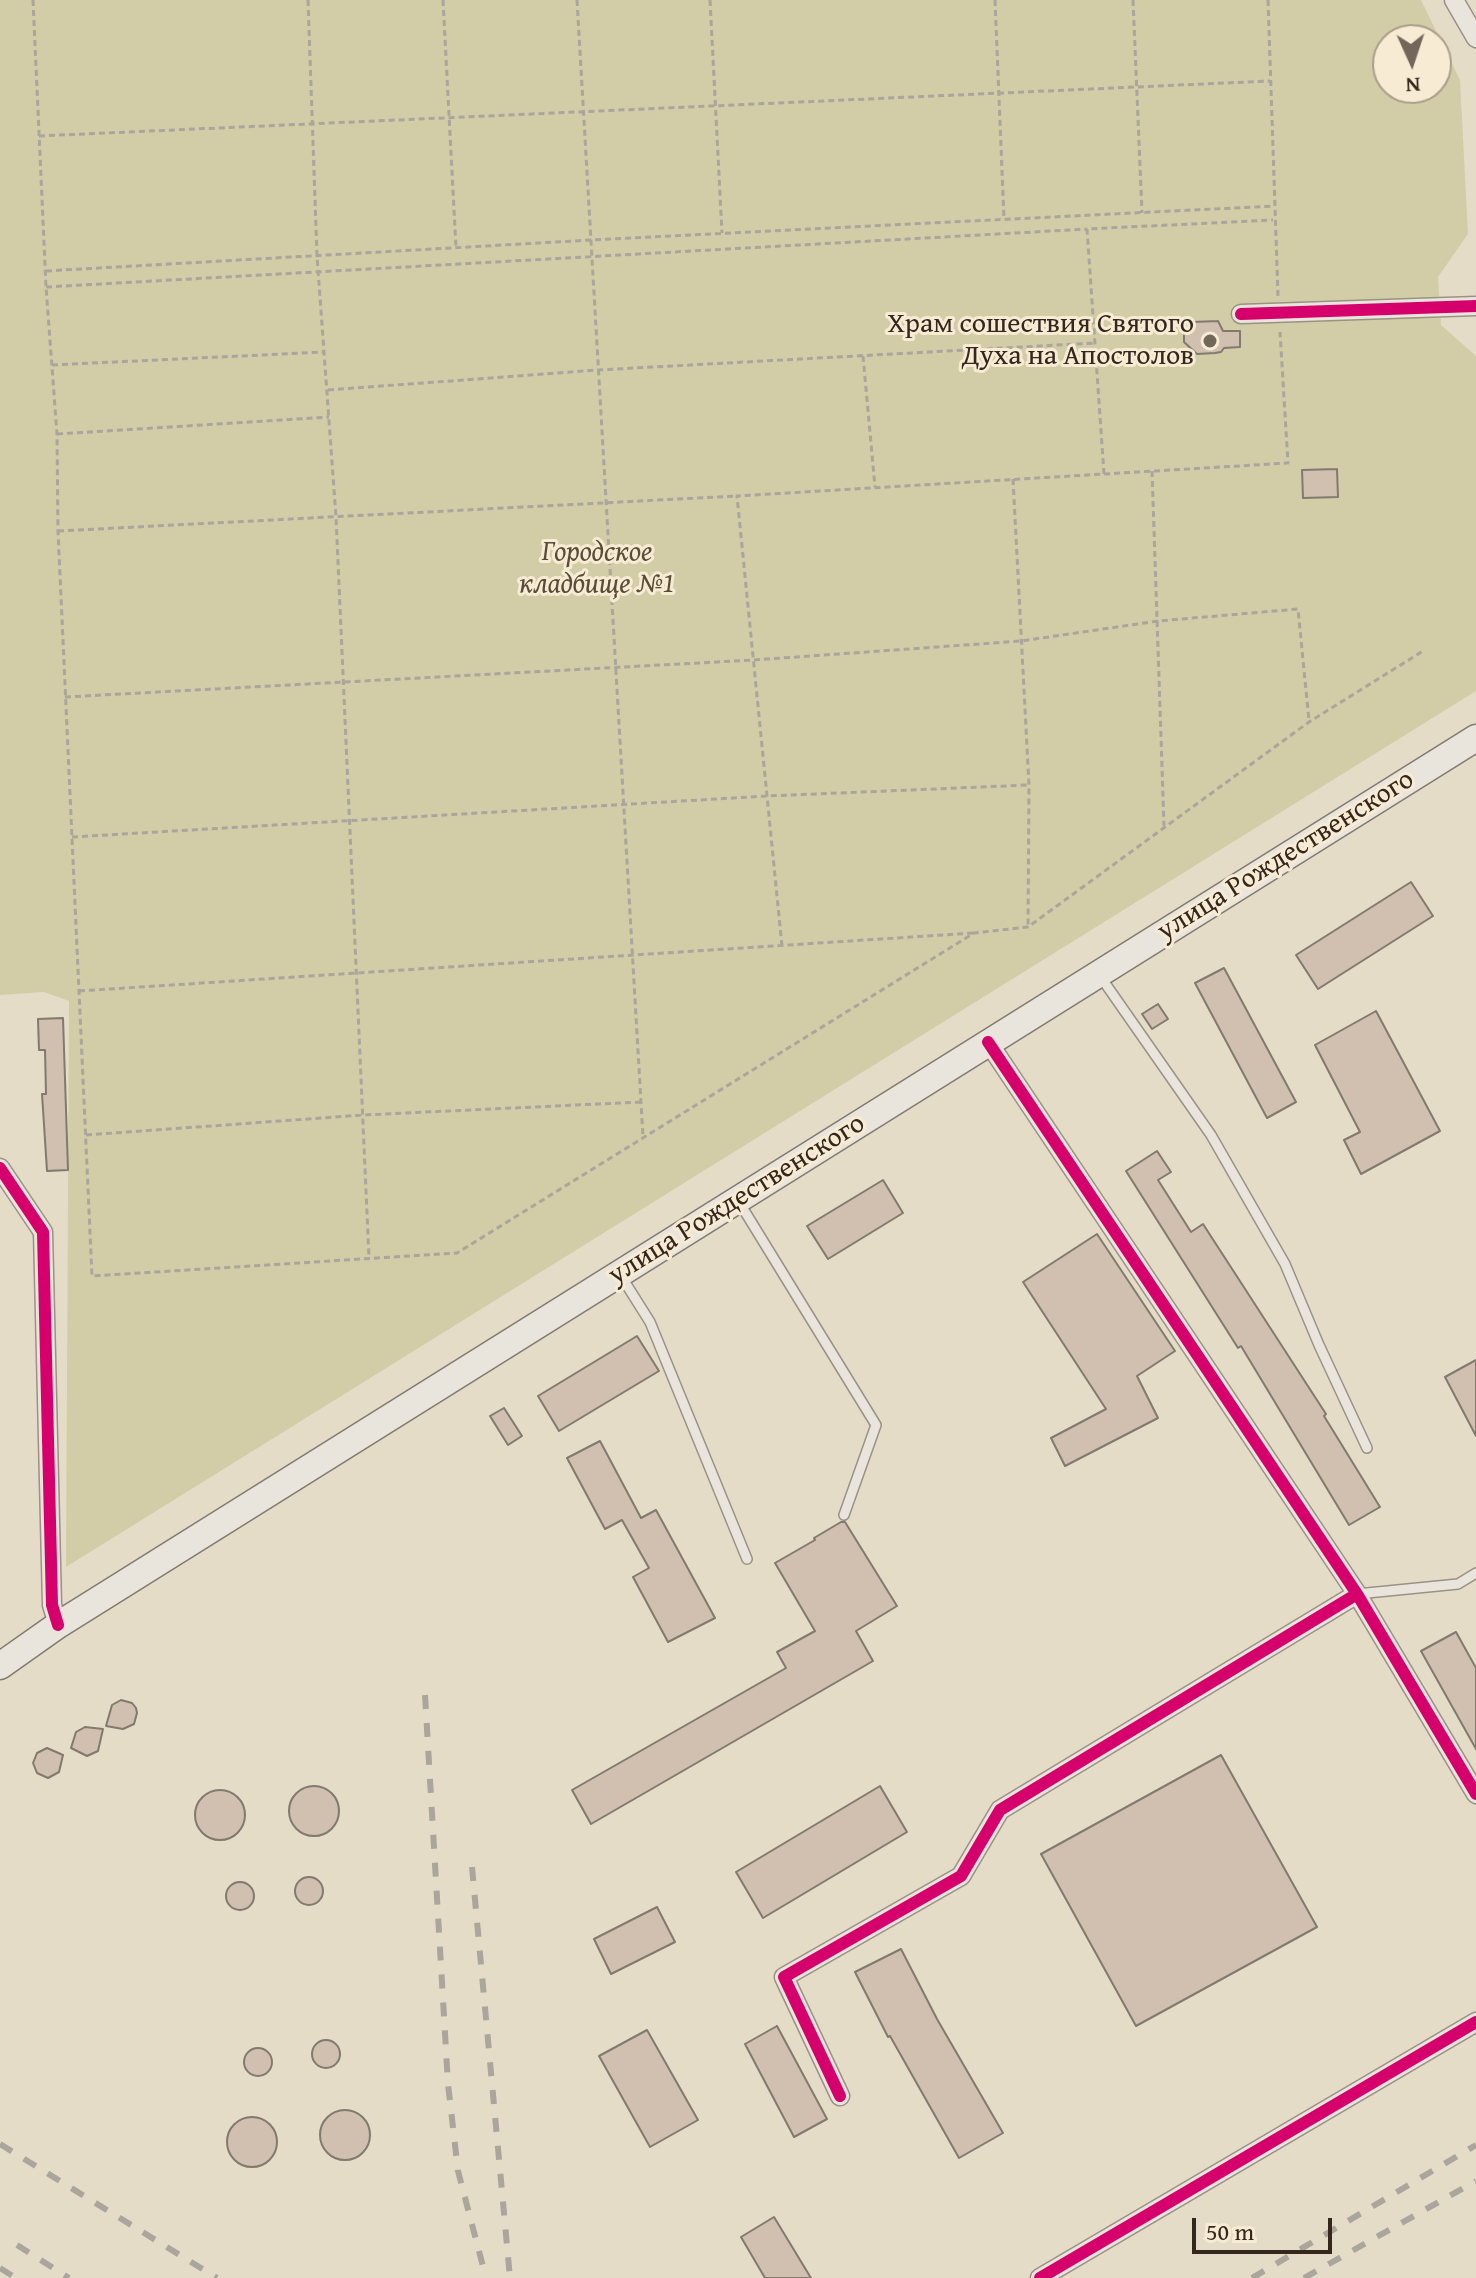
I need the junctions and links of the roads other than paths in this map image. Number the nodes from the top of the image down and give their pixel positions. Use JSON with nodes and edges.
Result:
{"nodes":[{"id":1,"x":1454,"y":0,"type":"edge"},
{"id":2,"x":1476,"y":38,"type":"edge"},
{"id":3,"x":1476,"y":306,"type":"edge"},
{"id":4,"x":1241,"y":314,"type":"dead end"},
{"id":5,"x":1476,"y":738,"type":"edge"},
{"id":6,"x":1098,"y":973,"type":"junction"},
{"id":7,"x":988,"y":1042,"type":"junction"},
{"id":8,"x":0,"y":1168,"type":"edge"},
{"id":9,"x":737,"y":1199,"type":"junction"},
{"id":10,"x":619,"y":1273,"type":"junction"},
{"id":11,"x":1367,"y":1448,"type":"dead end"},
{"id":12,"x":844,"y":1515,"type":"dead end"},
{"id":13,"x":747,"y":1559,"type":"dead end"},
{"id":14,"x":1476,"y":1573,"type":"edge"},
{"id":15,"x":1357,"y":1594,"type":"junction"},
{"id":16,"x":58,"y":1625,"type":"junction"},
{"id":17,"x":0,"y":1666,"type":"edge"},
{"id":18,"x":1476,"y":1794,"type":"edge"},
{"id":19,"x":1476,"y":2022,"type":"edge"},
{"id":20,"x":840,"y":2096,"type":"dead end"},
{"id":21,"x":1040,"y":2278,"type":"edge"}],
"edges":[{"from":1,"to":2,"type":"street"},
{"from":3,"to":4,"type":"street"},
{"from":5,"to":6,"type":"main road","name":"улица Рождественского"},
{"from":6,"to":7,"type":"main road","name":"улица Рождественского"},
{"from":6,"to":11,"type":"lane"},
{"from":7,"to":9,"type":"main road","name":"улица Рождественского"},
{"from":7,"to":15,"type":"street"},
{"from":8,"to":16,"type":"street"},
{"from":9,"to":10,"type":"main road","name":"улица Рождественского"},
{"from":9,"to":12,"type":"lane"},
{"from":10,"to":13,"type":"lane"},
{"from":10,"to":16,"type":"main road","name":"улица Рождественского"},
{"from":14,"to":15,"type":"lane"},
{"from":15,"to":18,"type":"street"},
{"from":15,"to":20,"type":"street"},
{"from":16,"to":17,"type":"main road","name":"улица Рождественского"},
{"from":19,"to":21,"type":"street"}]}
